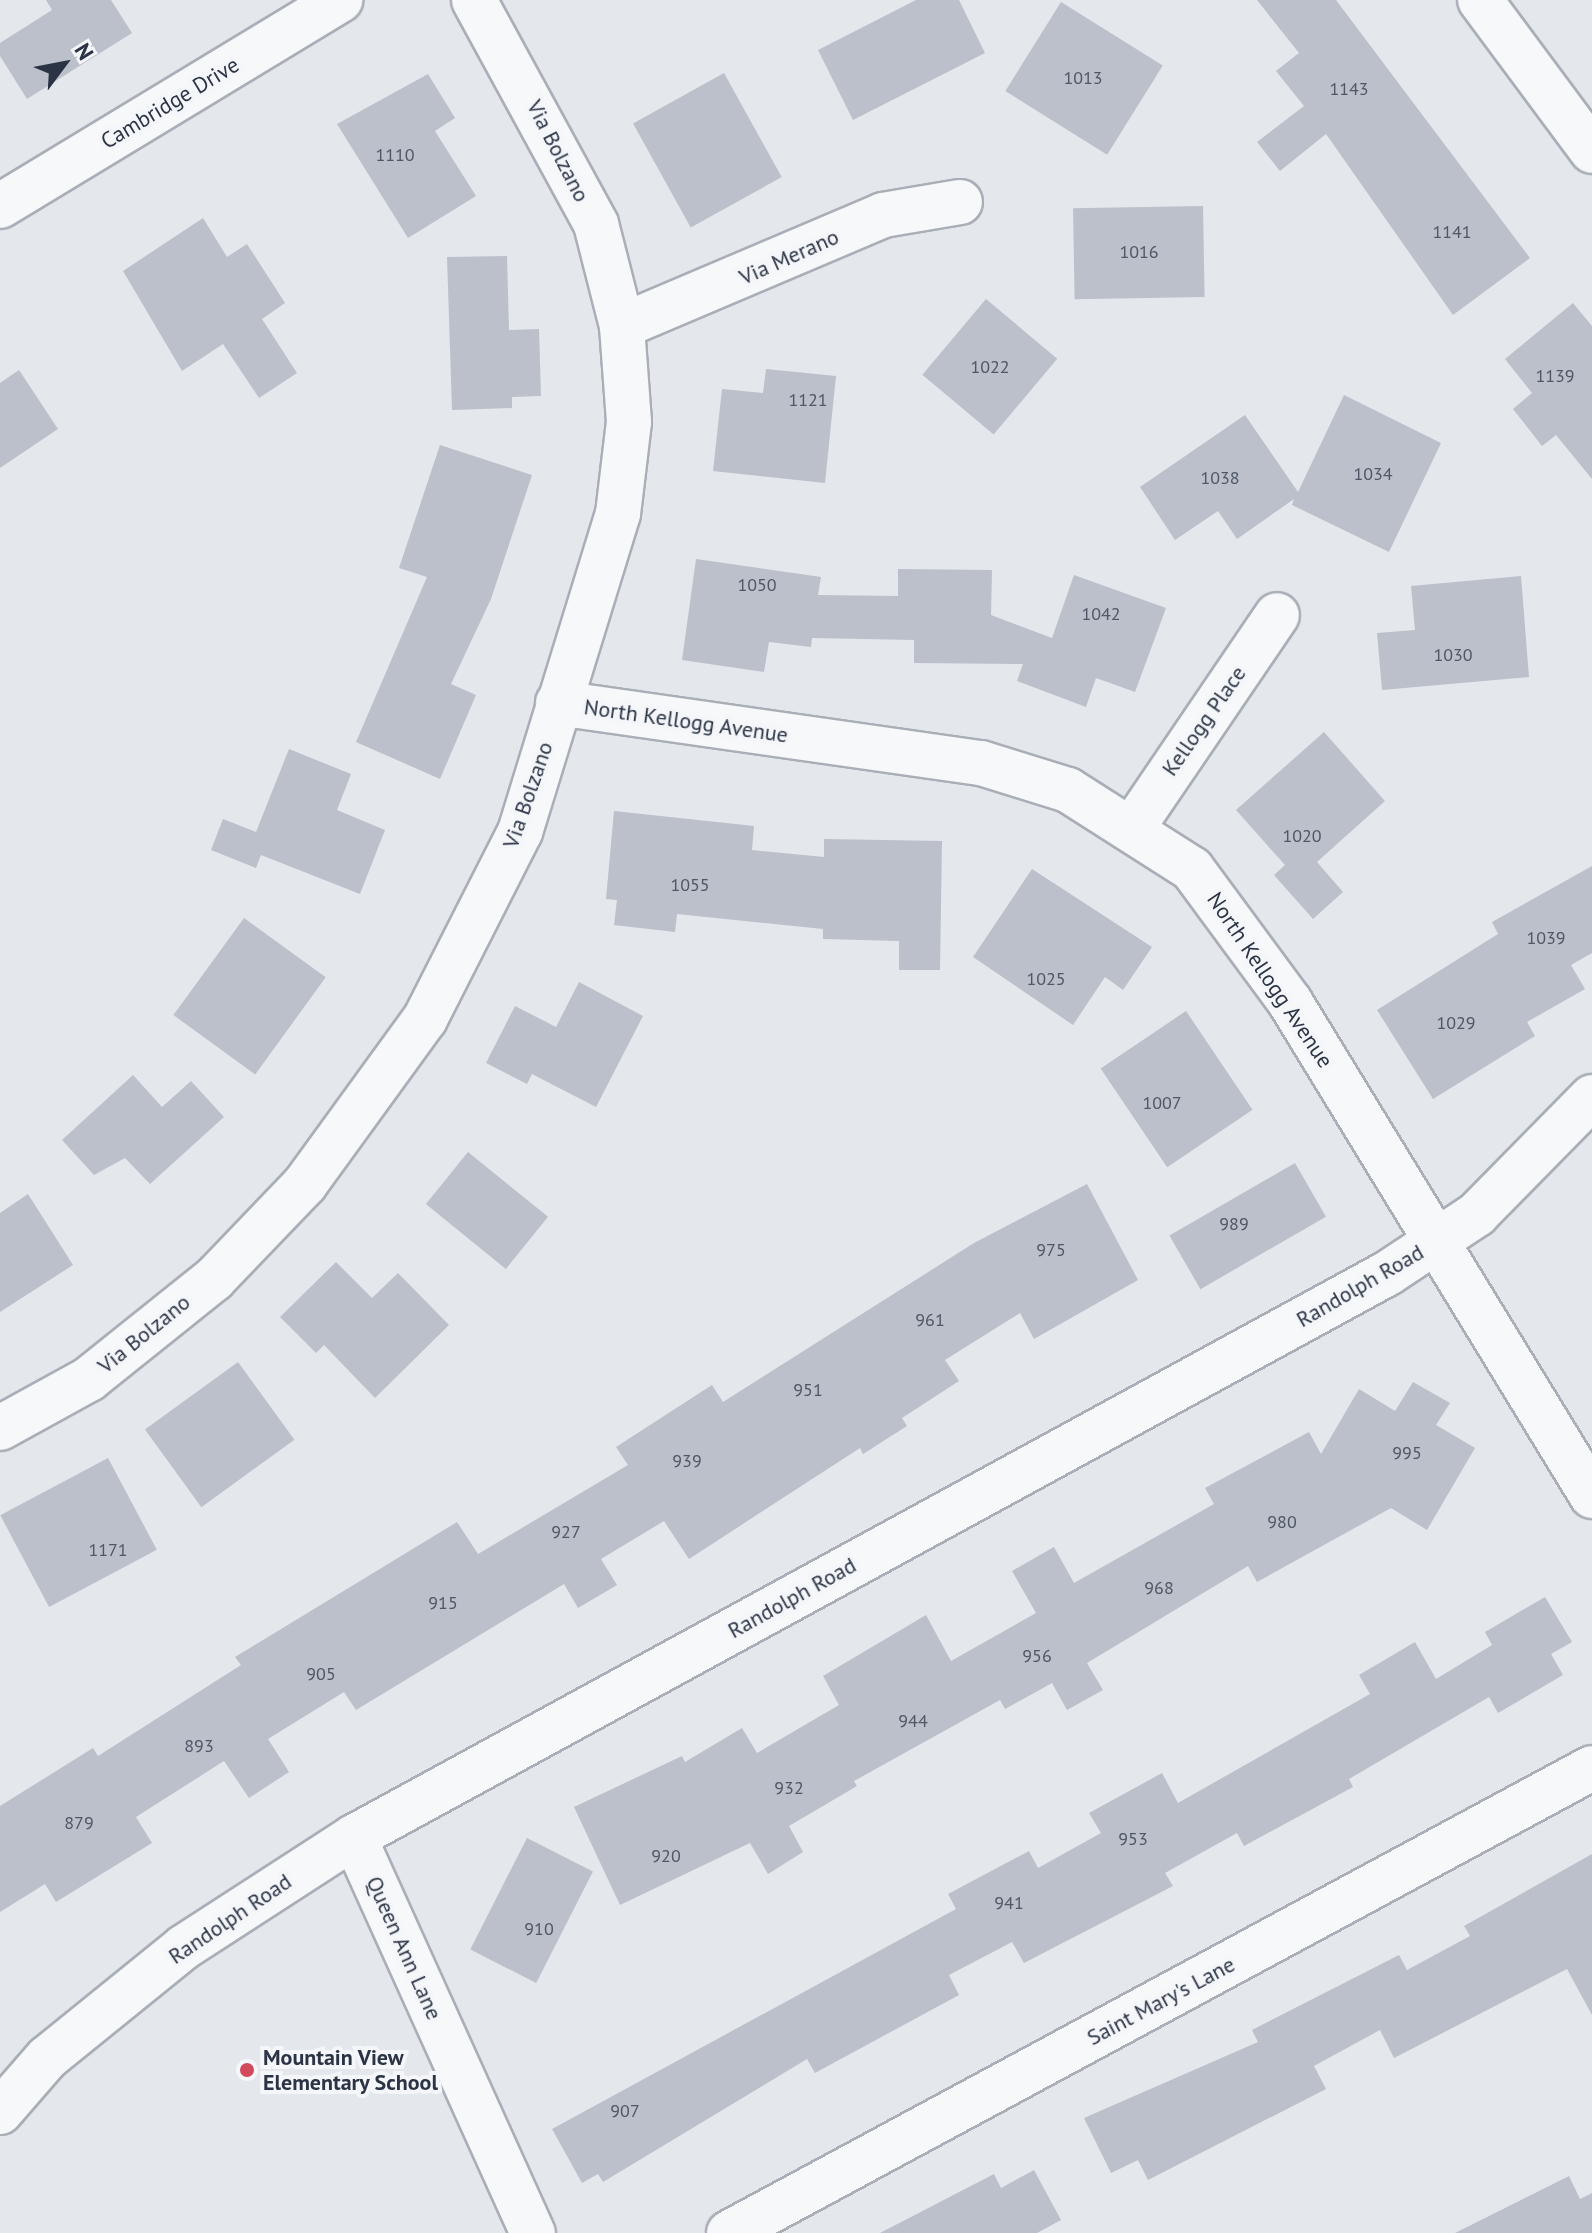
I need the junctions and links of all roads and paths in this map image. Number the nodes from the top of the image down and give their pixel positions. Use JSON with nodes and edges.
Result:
{"nodes":[{"id":1,"x":340,"y":0,"type":"edge"},
{"id":2,"x":474,"y":0,"type":"edge"},
{"id":3,"x":1480,"y":0,"type":"edge"},
{"id":4,"x":1592,"y":151,"type":"edge"},
{"id":5,"x":960,"y":202,"type":"dead end"},
{"id":6,"x":0,"y":206,"type":"edge"},
{"id":7,"x":622,"y":326,"type":"junction"},
{"id":8,"x":1277,"y":615,"type":"dead end"},
{"id":9,"x":558,"y":703,"type":"junction"},
{"id":10,"x":1133,"y":827,"type":"junction"},
{"id":11,"x":1592,"y":1097,"type":"edge"},
{"id":12,"x":1433,"y":1244,"type":"junction"},
{"id":13,"x":0,"y":1428,"type":"edge"},
{"id":14,"x":1592,"y":1496,"type":"edge"},
{"id":15,"x":1592,"y":1768,"type":"edge"},
{"id":16,"x":354,"y":1837,"type":"junction"},
{"id":17,"x":0,"y":2112,"type":"edge"},
{"id":18,"x":533,"y":2233,"type":"edge"},
{"id":19,"x":729,"y":2233,"type":"edge"}],
"edges":[{"from":1,"to":6,"type":"street","name":"Cambridge Drive"},
{"from":2,"to":7,"type":"street","name":"Via Bolzano"},
{"from":3,"to":4,"type":"street"},
{"from":5,"to":7,"type":"street","name":"Via Merano"},
{"from":7,"to":9,"type":"street","name":"Via Bolzano"},
{"from":8,"to":10,"type":"street","name":"Kellogg Place"},
{"from":9,"to":10,"type":"street","name":"North Kellogg Avenue"},
{"from":9,"to":13,"type":"street","name":"Via Bolzano"},
{"from":10,"to":12,"type":"street","name":"North Kellogg Avenue"},
{"from":11,"to":12,"type":"street","name":"Randolph Road"},
{"from":12,"to":14,"type":"street","name":"North Kellogg Avenue"},
{"from":12,"to":16,"type":"street","name":"Randolph Road"},
{"from":15,"to":19,"type":"street","name":"Saint Mary's Lane"},
{"from":16,"to":17,"type":"street","name":"Randolph Road"},
{"from":16,"to":18,"type":"street","name":"Queen Ann Lane"}]}
